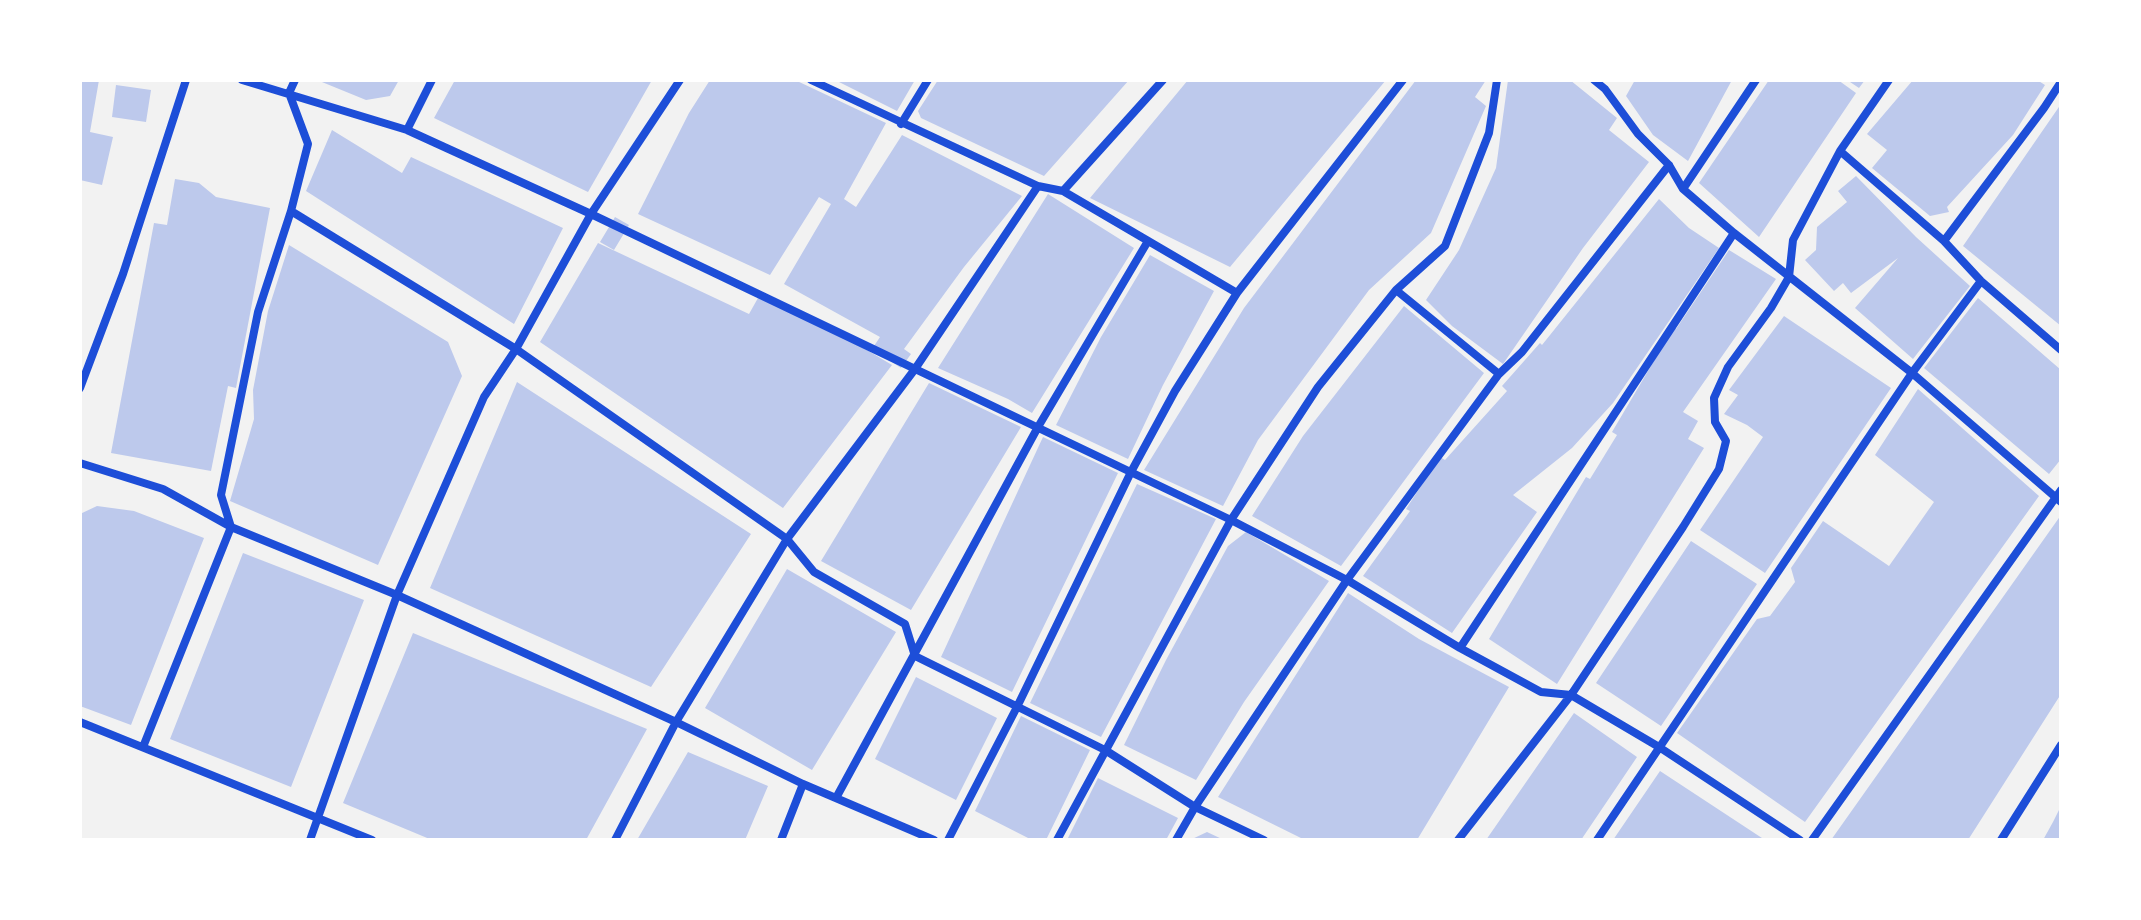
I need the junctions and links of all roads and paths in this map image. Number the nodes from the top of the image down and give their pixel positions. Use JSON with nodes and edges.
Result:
{"nodes":[{"id":1,"x":186,"y":80,"type":"edge"},
{"id":2,"x":242,"y":80,"type":"edge"},
{"id":3,"x":295,"y":80,"type":"edge"},
{"id":4,"x":432,"y":80,"type":"edge"},
{"id":5,"x":680,"y":80,"type":"edge"},
{"id":6,"x":811,"y":80,"type":"edge"},
{"id":7,"x":928,"y":80,"type":"edge"},
{"id":8,"x":1163,"y":80,"type":"edge"},
{"id":9,"x":1403,"y":80,"type":"edge"},
{"id":10,"x":1497,"y":80,"type":"edge"},
{"id":11,"x":1594,"y":80,"type":"edge"},
{"id":12,"x":1756,"y":80,"type":"edge"},
{"id":13,"x":1889,"y":80,"type":"edge"},
{"id":14,"x":2061,"y":82,"type":"edge"},
{"id":15,"x":289,"y":93,"type":"junction"},
{"id":16,"x":901,"y":124,"type":"junction"},
{"id":17,"x":407,"y":130,"type":"junction"},
{"id":18,"x":1840,"y":151,"type":"junction"},
{"id":19,"x":1669,"y":165,"type":"junction"},
{"id":20,"x":1038,"y":186,"type":"junction"},
{"id":21,"x":1683,"y":189,"type":"junction"},
{"id":22,"x":1063,"y":191,"type":"junction"},
{"id":23,"x":291,"y":211,"type":"junction"},
{"id":24,"x":591,"y":214,"type":"junction"},
{"id":25,"x":1734,"y":233,"type":"junction"},
{"id":26,"x":1148,"y":241,"type":"junction"},
{"id":27,"x":1944,"y":241,"type":"junction"},
{"id":28,"x":1789,"y":277,"type":"junction"},
{"id":29,"x":1981,"y":281,"type":"junction"},
{"id":30,"x":1396,"y":290,"type":"junction"},
{"id":31,"x":1237,"y":293,"type":"junction"},
{"id":32,"x":516,"y":349,"type":"junction"},
{"id":33,"x":2061,"y":350,"type":"edge"},
{"id":34,"x":915,"y":369,"type":"junction"},
{"id":35,"x":1912,"y":373,"type":"junction"},
{"id":36,"x":1499,"y":374,"type":"junction"},
{"id":37,"x":80,"y":388,"type":"edge"},
{"id":38,"x":1038,"y":427,"type":"junction"},
{"id":39,"x":80,"y":463,"type":"edge"},
{"id":40,"x":1131,"y":472,"type":"junction"},
{"id":41,"x":2059,"y":496,"type":"edge"},
{"id":42,"x":1231,"y":520,"type":"junction"},
{"id":43,"x":231,"y":527,"type":"junction"},
{"id":44,"x":787,"y":539,"type":"junction"},
{"id":45,"x":1347,"y":580,"type":"junction"},
{"id":46,"x":397,"y":595,"type":"junction"},
{"id":47,"x":1460,"y":648,"type":"junction"},
{"id":48,"x":915,"y":656,"type":"junction"},
{"id":49,"x":1571,"y":695,"type":"junction"},
{"id":50,"x":1017,"y":707,"type":"junction"},
{"id":51,"x":80,"y":722,"type":"edge"},
{"id":52,"x":676,"y":722,"type":"junction"},
{"id":53,"x":2061,"y":745,"type":"edge"},
{"id":54,"x":143,"y":747,"type":"junction"},
{"id":55,"x":1659,"y":747,"type":"junction"},
{"id":56,"x":1105,"y":750,"type":"junction"},
{"id":57,"x":803,"y":784,"type":"junction"},
{"id":58,"x":836,"y":798,"type":"junction"},
{"id":59,"x":1195,"y":807,"type":"junction"},
{"id":60,"x":318,"y":818,"type":"junction"},
{"id":61,"x":310,"y":840,"type":"edge"},
{"id":62,"x":372,"y":840,"type":"edge"},
{"id":63,"x":615,"y":840,"type":"edge"},
{"id":64,"x":781,"y":840,"type":"edge"},
{"id":65,"x":934,"y":840,"type":"edge"},
{"id":66,"x":948,"y":840,"type":"edge"},
{"id":67,"x":1057,"y":840,"type":"edge"},
{"id":68,"x":1176,"y":840,"type":"edge"},
{"id":69,"x":1264,"y":840,"type":"edge"},
{"id":70,"x":1458,"y":840,"type":"edge"},
{"id":71,"x":1597,"y":840,"type":"edge"},
{"id":72,"x":1800,"y":840,"type":"edge"},
{"id":73,"x":1812,"y":840,"type":"edge"},
{"id":74,"x":2001,"y":840,"type":"edge"}],
"edges":[{"from":1,"to":37,"type":"street"},
{"from":2,"to":15,"type":"street"},
{"from":3,"to":15,"type":"street"},
{"from":4,"to":17,"type":"street"},
{"from":5,"to":24,"type":"street"},
{"from":6,"to":16,"type":"street"},
{"from":7,"to":16,"type":"street"},
{"from":8,"to":22,"type":"street"},
{"from":9,"to":31,"type":"street"},
{"from":10,"to":30,"type":"street"},
{"from":11,"to":19,"type":"street"},
{"from":12,"to":21,"type":"street"},
{"from":13,"to":18,"type":"street"},
{"from":14,"to":27,"type":"street"},
{"from":15,"to":17,"type":"street"},
{"from":15,"to":23,"type":"street"},
{"from":16,"to":20,"type":"street"},
{"from":17,"to":24,"type":"street"},
{"from":18,"to":27,"type":"street"},
{"from":18,"to":28,"type":"street"},
{"from":19,"to":21,"type":"street"},
{"from":19,"to":36,"type":"street"},
{"from":20,"to":22,"type":"street"},
{"from":20,"to":34,"type":"street"},
{"from":21,"to":25,"type":"street"},
{"from":22,"to":26,"type":"street"},
{"from":23,"to":32,"type":"street"},
{"from":23,"to":43,"type":"street"},
{"from":24,"to":32,"type":"street"},
{"from":24,"to":34,"type":"street"},
{"from":25,"to":28,"type":"street"},
{"from":25,"to":47,"type":"street"},
{"from":26,"to":31,"type":"street"},
{"from":26,"to":38,"type":"street"},
{"from":27,"to":29,"type":"street"},
{"from":28,"to":35,"type":"street"},
{"from":28,"to":49,"type":"street"},
{"from":29,"to":33,"type":"street"},
{"from":29,"to":35,"type":"street"},
{"from":30,"to":36,"type":"street"},
{"from":30,"to":42,"type":"street"},
{"from":31,"to":40,"type":"street"},
{"from":32,"to":44,"type":"street"},
{"from":32,"to":46,"type":"street"},
{"from":34,"to":38,"type":"street"},
{"from":34,"to":44,"type":"street"},
{"from":35,"to":41,"type":"street"},
{"from":35,"to":55,"type":"street"},
{"from":36,"to":45,"type":"street"},
{"from":38,"to":40,"type":"street"},
{"from":38,"to":48,"type":"street"},
{"from":39,"to":43,"type":"street"},
{"from":40,"to":42,"type":"street"},
{"from":40,"to":50,"type":"street"},
{"from":41,"to":73,"type":"street"},
{"from":42,"to":45,"type":"street"},
{"from":42,"to":56,"type":"street"},
{"from":43,"to":46,"type":"street"},
{"from":43,"to":54,"type":"street"},
{"from":44,"to":48,"type":"street"},
{"from":44,"to":52,"type":"street"},
{"from":45,"to":47,"type":"street"},
{"from":45,"to":59,"type":"street"},
{"from":46,"to":52,"type":"street"},
{"from":46,"to":60,"type":"street"},
{"from":47,"to":49,"type":"street"},
{"from":48,"to":50,"type":"street"},
{"from":48,"to":58,"type":"street"},
{"from":49,"to":55,"type":"street"},
{"from":49,"to":70,"type":"street"},
{"from":50,"to":56,"type":"street"},
{"from":50,"to":66,"type":"street"},
{"from":51,"to":54,"type":"street"},
{"from":52,"to":57,"type":"street"},
{"from":52,"to":63,"type":"street"},
{"from":53,"to":74,"type":"street"},
{"from":54,"to":60,"type":"street"},
{"from":55,"to":71,"type":"street"},
{"from":55,"to":72,"type":"street"},
{"from":56,"to":59,"type":"street"},
{"from":56,"to":67,"type":"street"},
{"from":57,"to":58,"type":"street"},
{"from":57,"to":64,"type":"street"},
{"from":58,"to":65,"type":"street"},
{"from":59,"to":68,"type":"street"},
{"from":59,"to":69,"type":"street"},
{"from":60,"to":61,"type":"street"},
{"from":60,"to":62,"type":"street"}]}
